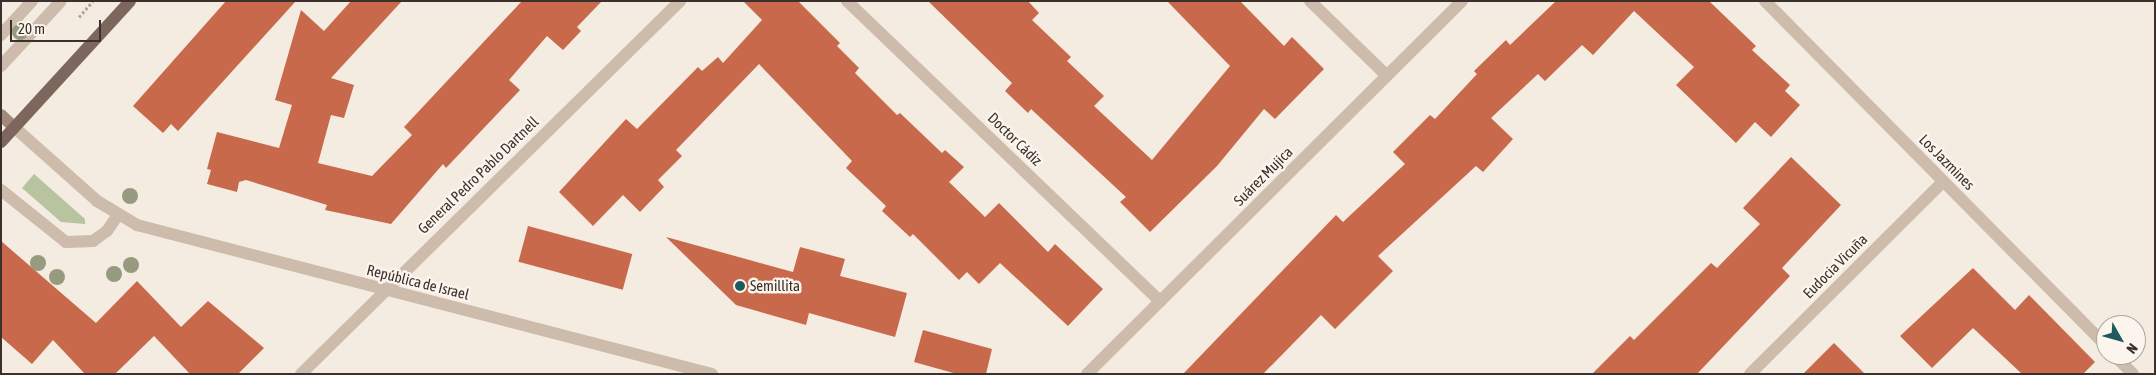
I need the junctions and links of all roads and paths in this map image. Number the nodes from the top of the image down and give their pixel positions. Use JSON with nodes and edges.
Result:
{"nodes":[{"id":1,"x":32,"y":1,"type":"edge"},
{"id":2,"x":61,"y":1,"type":"edge"},
{"id":3,"x":130,"y":1,"type":"edge"},
{"id":4,"x":680,"y":1,"type":"edge"},
{"id":5,"x":847,"y":1,"type":"edge"},
{"id":6,"x":1310,"y":1,"type":"edge"},
{"id":7,"x":1462,"y":1,"type":"edge"},
{"id":8,"x":1765,"y":1,"type":"edge"},
{"id":9,"x":1,"y":35,"type":"edge"},
{"id":10,"x":1,"y":66,"type":"edge"},
{"id":11,"x":1387,"y":76,"type":"junction"},
{"id":12,"x":1,"y":115,"type":"edge"},
{"id":13,"x":14,"y":127,"type":"junction"},
{"id":14,"x":1,"y":142,"type":"edge"},
{"id":15,"x":1943,"y":182,"type":"junction"},
{"id":16,"x":1,"y":190,"type":"edge"},
{"id":17,"x":118,"y":216,"type":"junction"},
{"id":18,"x":383,"y":290,"type":"junction"},
{"id":19,"x":1160,"y":301,"type":"junction"},
{"id":20,"x":2096,"y":336,"type":"edge"},
{"id":21,"x":2124,"y":365,"type":"edge"},
{"id":22,"x":301,"y":374,"type":"edge"},
{"id":23,"x":712,"y":374,"type":"edge"},
{"id":24,"x":1087,"y":374,"type":"edge"},
{"id":25,"x":1750,"y":374,"type":"edge"},
{"id":26,"x":2133,"y":374,"type":"edge"}],
"edges":[{"from":1,"to":9,"type":"street"},
{"from":2,"to":10,"type":"street"},
{"from":3,"to":13,"type":"main road"},
{"from":4,"to":18,"type":"street","name":"General Pedro Pablo Dartnell"},
{"from":5,"to":19,"type":"street","name":"Doctor Cádiz"},
{"from":6,"to":11,"type":"street"},
{"from":7,"to":11,"type":"street","name":"Suárez Mujica"},
{"from":8,"to":15,"type":"street","name":"Los Jazmines"},
{"from":11,"to":19,"type":"street","name":"Suárez Mujica"},
{"from":12,"to":13,"type":"main road"},
{"from":13,"to":14,"type":"main road"},
{"from":13,"to":17,"type":"street","name":"República de Israel"},
{"from":15,"to":20,"type":"street","name":"Los Jazmines"},
{"from":15,"to":25,"type":"street","name":"Eudocia Vicuña"},
{"from":16,"to":17,"type":"street"},
{"from":17,"to":18,"type":"street","name":"República de Israel"},
{"from":18,"to":22,"type":"street","name":"General Pedro Pablo Dartnell"},
{"from":18,"to":23,"type":"street","name":"República de Israel"},
{"from":19,"to":24,"type":"street","name":"Suárez Mujica"},
{"from":21,"to":26,"type":"street"}]}
